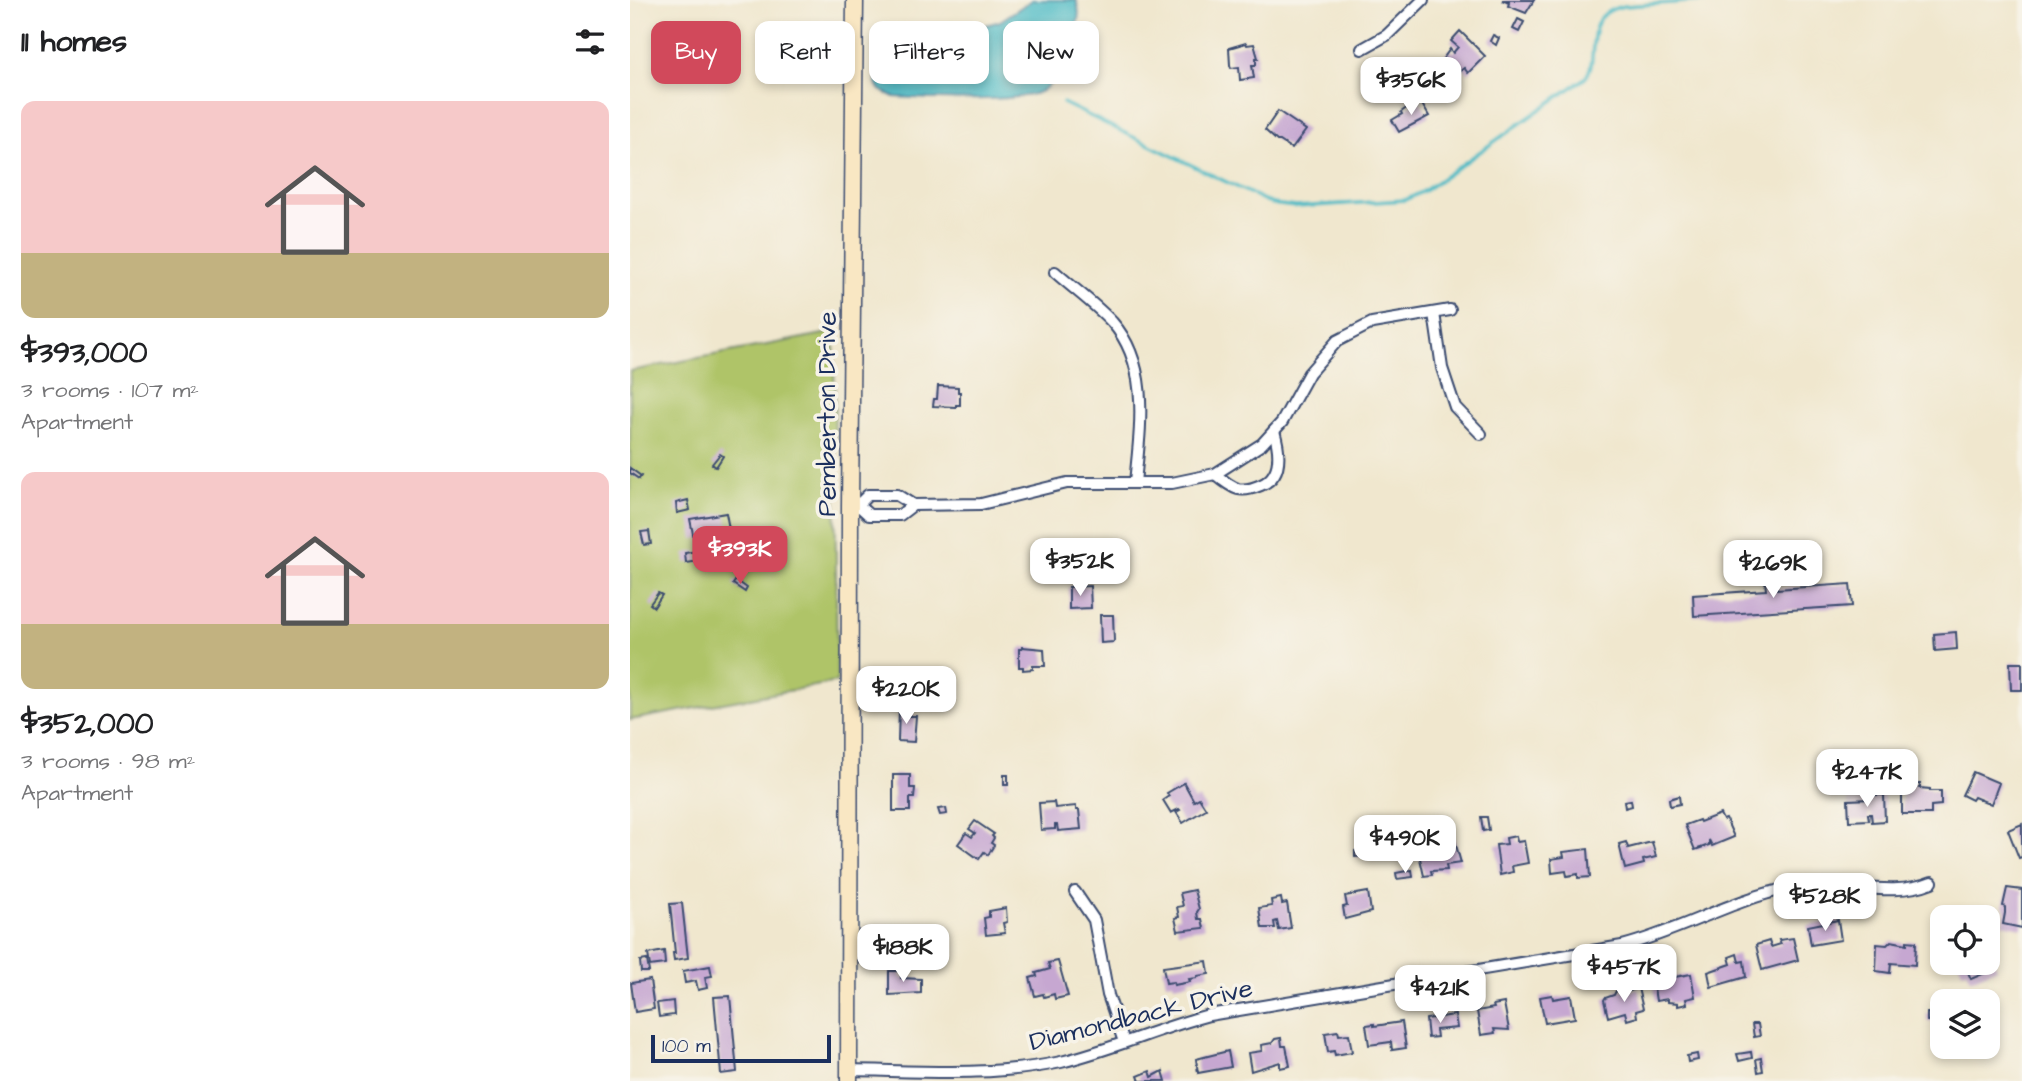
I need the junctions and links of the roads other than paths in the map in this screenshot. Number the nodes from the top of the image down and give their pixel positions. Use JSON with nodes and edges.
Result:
{"nodes":[{"id":1,"x":855,"y":0,"type":"edge"},
{"id":2,"x":1423,"y":0,"type":"edge"},
{"id":3,"x":1362,"y":49,"type":"dead end"},
{"id":4,"x":1055,"y":272,"type":"dead end"},
{"id":5,"x":1450,"y":310,"type":"dead end"},
{"id":6,"x":1434,"y":313,"type":"junction"},
{"id":7,"x":1274,"y":431,"type":"junction"},
{"id":8,"x":1481,"y":434,"type":"dead end"},
{"id":9,"x":1215,"y":474,"type":"junction"},
{"id":10,"x":1135,"y":483,"type":"junction"},
{"id":11,"x":854,"y":505,"type":"junction"},
{"id":12,"x":913,"y":505,"type":"junction"},
{"id":13,"x":1932,"y":882,"type":"dead end"},
{"id":14,"x":1075,"y":892,"type":"dead end"},
{"id":15,"x":1124,"y":1042,"type":"junction"},
{"id":16,"x":1028,"y":1068,"type":"junction"},
{"id":17,"x":849,"y":1076,"type":"edge"},
{"id":18,"x":1031,"y":1081,"type":"edge"}],
"edges":[{"from":1,"to":11,"type":"street","name":"Pemberton Drive"},
{"from":2,"to":3,"type":"street"},
{"from":4,"to":10,"type":"street"},
{"from":5,"to":6,"type":"street"},
{"from":6,"to":7,"type":"street"},
{"from":6,"to":8,"type":"street"},
{"from":7,"to":9,"type":"street"},
{"from":7,"to":9,"type":"street"},
{"from":9,"to":10,"type":"street"},
{"from":10,"to":12,"type":"street"},
{"from":11,"to":12,"type":"street"},
{"from":11,"to":12,"type":"street"},
{"from":11,"to":17,"type":"street","name":"Pemberton Drive"},
{"from":13,"to":15,"type":"street","name":"Diamondback Drive"},
{"from":14,"to":15,"type":"street"},
{"from":15,"to":16,"type":"street","name":"Diamondback Drive"},
{"from":16,"to":17,"type":"street","name":"Diamondback Drive"},
{"from":16,"to":18,"type":"street"}]}
